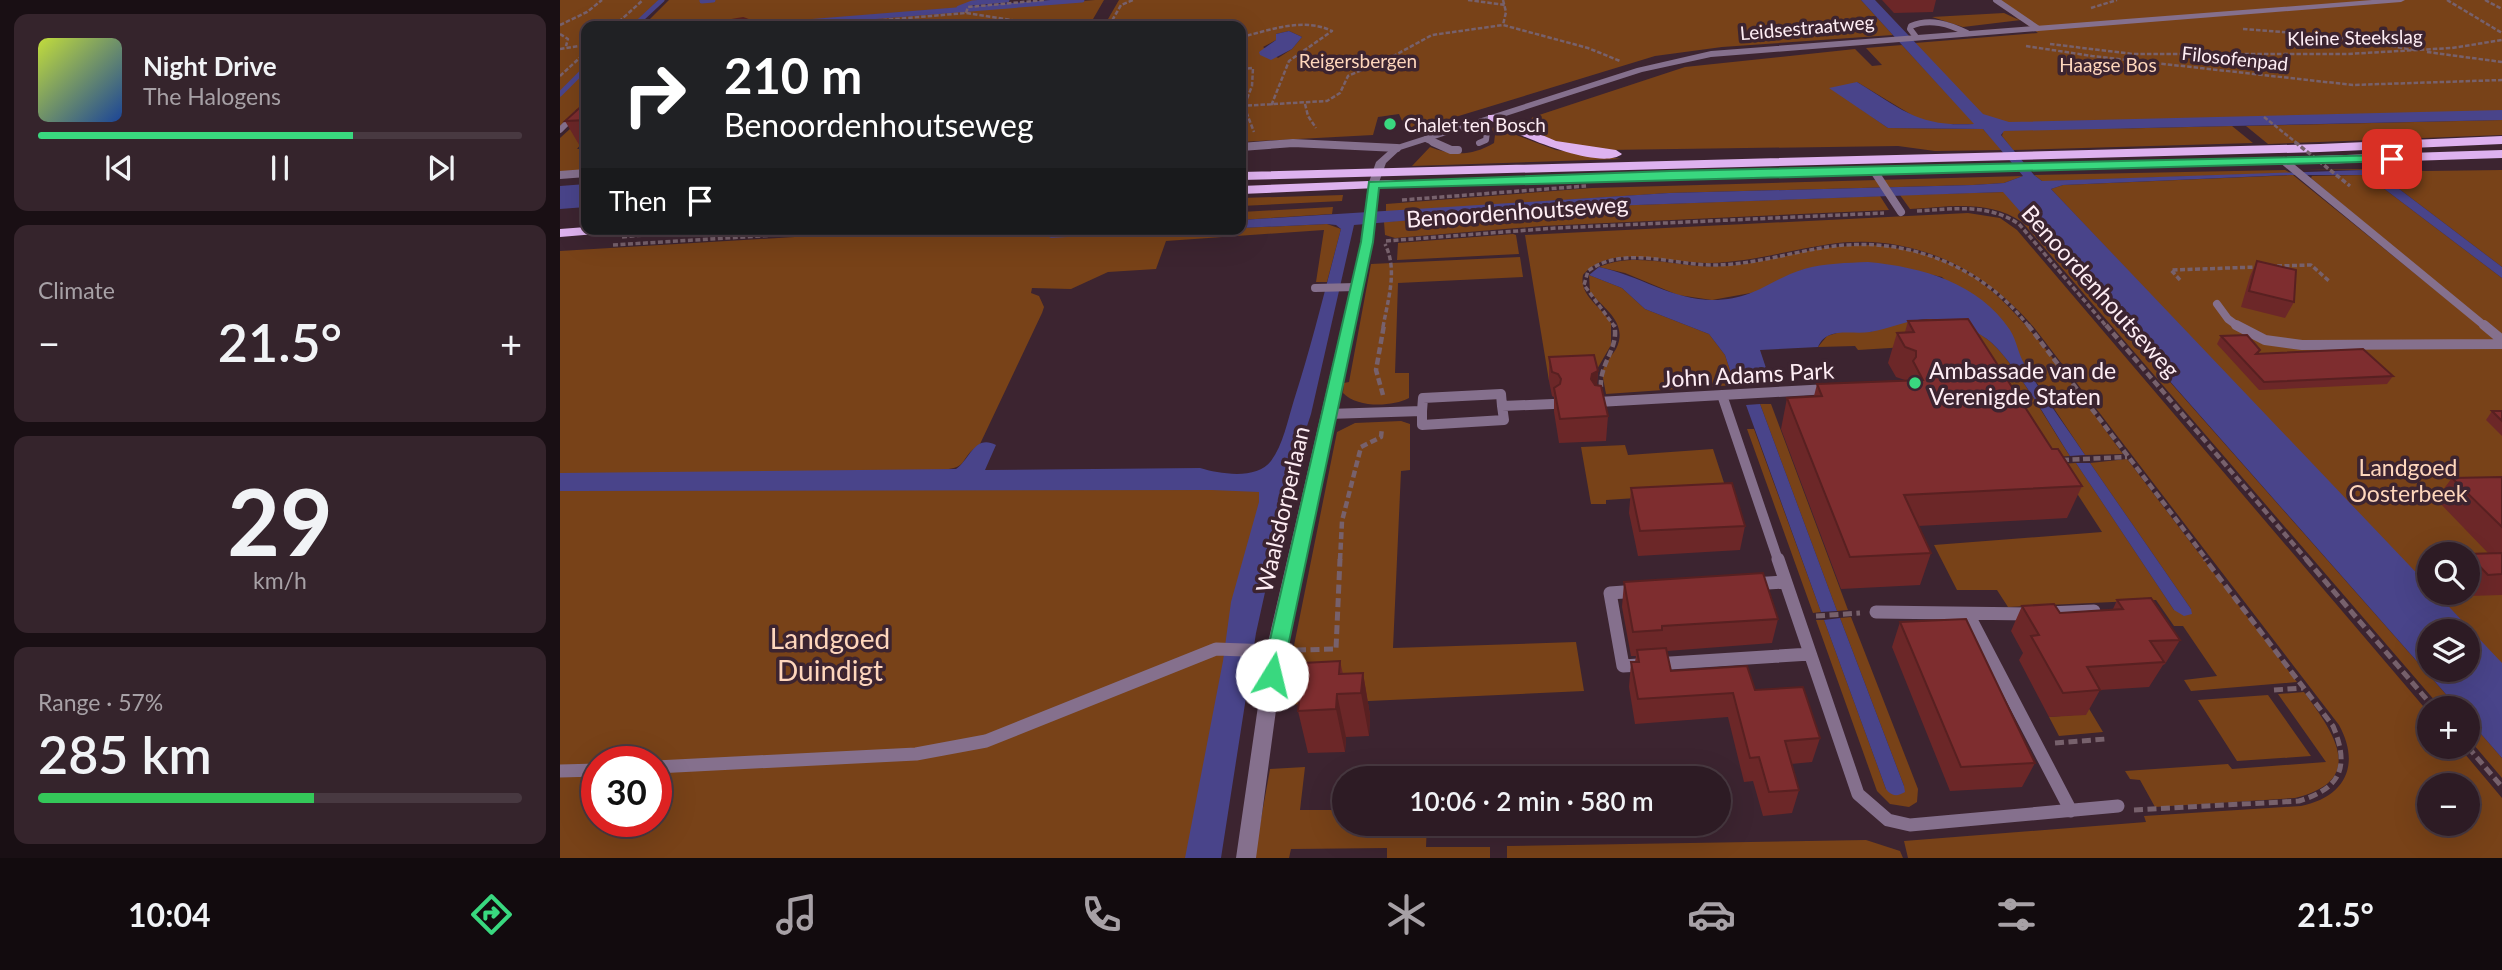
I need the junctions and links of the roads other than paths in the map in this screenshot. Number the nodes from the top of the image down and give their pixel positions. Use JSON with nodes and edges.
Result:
{"nodes":[{"id":1,"x":1996,"y":0,"type":"edge"},
{"id":2,"x":2401,"y":0,"type":"edge"},
{"id":3,"x":2037,"y":28,"type":"junction"},
{"id":4,"x":1967,"y":33,"type":"junction"},
{"id":5,"x":1916,"y":37,"type":"junction"},
{"id":6,"x":578,"y":112,"type":"edge"},
{"id":7,"x":1492,"y":117,"type":"junction"},
{"id":8,"x":1471,"y":124,"type":"junction"},
{"id":9,"x":560,"y":130,"type":"edge"},
{"id":10,"x":1426,"y":139,"type":"junction"},
{"id":11,"x":2502,"y":140,"type":"edge"},
{"id":12,"x":1479,"y":143,"type":"dead end"},
{"id":13,"x":1246,"y":147,"type":"edge"},
{"id":14,"x":1397,"y":148,"type":"junction"},
{"id":15,"x":1458,"y":150,"type":"dead end"},
{"id":16,"x":2502,"y":154,"type":"edge"},
{"id":17,"x":1980,"y":157,"type":"junction"},
{"id":18,"x":2284,"y":161,"type":"junction"},
{"id":19,"x":2018,"y":162,"type":"junction"},
{"id":20,"x":581,"y":173,"type":"edge"},
{"id":21,"x":560,"y":174,"type":"edge"},
{"id":22,"x":1246,"y":176,"type":"edge"},
{"id":23,"x":1877,"y":176,"type":"junction"},
{"id":24,"x":1376,"y":178,"type":"junction"},
{"id":25,"x":1246,"y":190,"type":"edge"},
{"id":26,"x":1901,"y":212,"type":"road end"},
{"id":27,"x":581,"y":220,"type":"edge"},
{"id":28,"x":560,"y":222,"type":"edge"},
{"id":29,"x":560,"y":233,"type":"edge"},
{"id":30,"x":581,"y":233,"type":"edge"},
{"id":31,"x":1319,"y":288,"type":"dead end"},
{"id":32,"x":1353,"y":288,"type":"junction"},
{"id":33,"x":2217,"y":304,"type":"dead end"},
{"id":34,"x":2502,"y":342,"type":"edge"},
{"id":35,"x":1845,"y":388,"type":"edge"},
{"id":36,"x":1722,"y":395,"type":"junction"},
{"id":37,"x":1601,"y":402,"type":"edge"},
{"id":38,"x":1553,"y":404,"type":"edge"},
{"id":39,"x":1502,"y":407,"type":"junction"},
{"id":40,"x":1422,"y":411,"type":"junction"},
{"id":41,"x":1328,"y":414,"type":"junction"},
{"id":42,"x":1786,"y":582,"type":"junction"},
{"id":43,"x":1732,"y":586,"type":"edge"},
{"id":44,"x":1650,"y":590,"type":"edge"},
{"id":45,"x":2106,"y":610,"type":"edge"},
{"id":46,"x":1877,"y":612,"type":"dead end"},
{"id":47,"x":1968,"y":614,"type":"junction"},
{"id":48,"x":1275,"y":651,"type":"junction"},
{"id":49,"x":1810,"y":654,"type":"junction"},
{"id":50,"x":672,"y":766,"type":"edge"},
{"id":51,"x":581,"y":770,"type":"edge"},
{"id":52,"x":560,"y":771,"type":"edge"},
{"id":53,"x":2118,"y":807,"type":"road end"},
{"id":54,"x":2071,"y":811,"type":"junction"},
{"id":55,"x":1246,"y":858,"type":"edge"}],
"edges":[{"from":1,"to":3,"type":"lane"},
{"from":2,"to":3,"type":"street","name":"Leidsestraatweg"},
{"from":3,"to":4,"type":"street","name":"Leidsestraatweg"},
{"from":4,"to":5,"type":"street","name":"Leidsestraatweg"},
{"from":4,"to":5,"type":"lane"},
{"from":5,"to":7,"type":"street","name":"Leidsestraatweg"},
{"from":6,"to":9,"type":"lane"},
{"from":7,"to":8,"type":"street","name":"Leidsestraatweg"},
{"from":7,"to":17,"type":"main road"},
{"from":8,"to":10,"type":"street","name":"Leidsestraatweg"},
{"from":8,"to":12,"type":"lane"},
{"from":10,"to":14,"type":"street","name":"Leidsestraatweg"},
{"from":10,"to":15,"type":"lane"},
{"from":11,"to":19,"type":"main road","name":"Benoordenhoutseweg"},
{"from":13,"to":14,"type":"lane"},
{"from":14,"to":24,"type":"street"},
{"from":16,"to":18,"type":"main road","name":"Benoordenhoutseweg"},
{"from":17,"to":19,"type":"main road","name":"Benoordenhoutseweg"},
{"from":17,"to":24,"type":"main road","name":"Benoordenhoutseweg"},
{"from":18,"to":19,"type":"main road","name":"Benoordenhoutseweg"},
{"from":18,"to":34,"type":"lane"},
{"from":19,"to":23,"type":"main road","name":"Benoordenhoutseweg"},
{"from":20,"to":21,"type":"lane"},
{"from":22,"to":24,"type":"main road"},
{"from":23,"to":24,"type":"main road","name":"Benoordenhoutseweg"},
{"from":23,"to":26,"type":"lane"},
{"from":24,"to":25,"type":"main road"},
{"from":24,"to":32,"type":"street","name":"Waalsdorperlaan"},
{"from":27,"to":28,"type":"main road"},
{"from":29,"to":30,"type":"main road"},
{"from":31,"to":32,"type":"lane"},
{"from":32,"to":41,"type":"street","name":"Waalsdorperlaan"},
{"from":33,"to":34,"type":"lane"},
{"from":35,"to":36,"type":"lane","name":"John Adams Park"},
{"from":36,"to":37,"type":"lane","name":"John Adams Park"},
{"from":36,"to":42,"type":"lane"},
{"from":38,"to":39,"type":"lane"},
{"from":39,"to":40,"type":"lane"},
{"from":39,"to":40,"type":"lane"},
{"from":40,"to":41,"type":"lane"},
{"from":41,"to":48,"type":"street","name":"Waalsdorperlaan"},
{"from":42,"to":43,"type":"lane"},
{"from":42,"to":49,"type":"lane"},
{"from":44,"to":49,"type":"lane"},
{"from":45,"to":47,"type":"lane"},
{"from":46,"to":47,"type":"lane"},
{"from":47,"to":54,"type":"lane"},
{"from":48,"to":50,"type":"lane"},
{"from":48,"to":55,"type":"street","name":"Waalsdorperlaan"},
{"from":49,"to":54,"type":"lane"},
{"from":51,"to":52,"type":"lane"},
{"from":53,"to":54,"type":"lane"}]}
